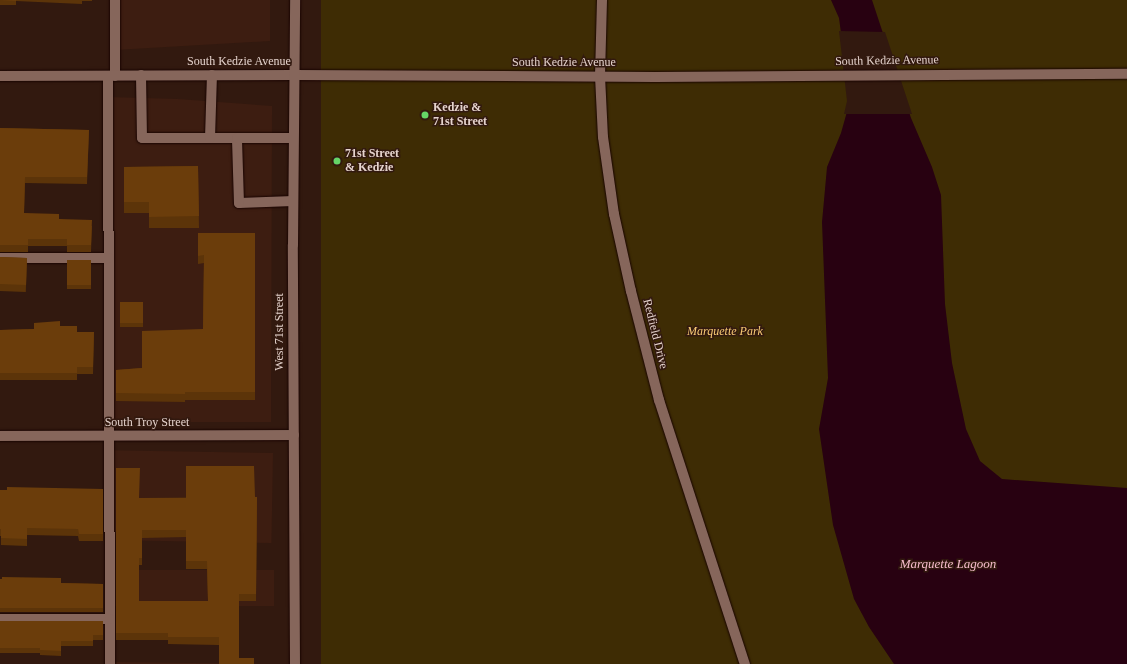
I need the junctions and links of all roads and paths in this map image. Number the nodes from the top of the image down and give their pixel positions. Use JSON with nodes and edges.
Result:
{"nodes":[{"id":1,"x":115,"y":0,"type":"edge"},
{"id":2,"x":295,"y":0,"type":"edge"},
{"id":3,"x":602,"y":0,"type":"edge"},
{"id":4,"x":294,"y":74,"type":"junction"},
{"id":5,"x":1127,"y":74,"type":"edge"},
{"id":6,"x":141,"y":75,"type":"junction"},
{"id":7,"x":212,"y":75,"type":"junction"},
{"id":8,"x":0,"y":76,"type":"edge"},
{"id":9,"x":112,"y":76,"type":"junction"},
{"id":10,"x":600,"y":76,"type":"junction"},
{"id":11,"x":210,"y":138,"type":"junction"},
{"id":12,"x":237,"y":138,"type":"junction"},
{"id":13,"x":293,"y":138,"type":"junction"},
{"id":14,"x":293,"y":201,"type":"junction"},
{"id":15,"x":0,"y":258,"type":"edge"},
{"id":16,"x":109,"y":258,"type":"junction"},
{"id":17,"x":294,"y":435,"type":"junction"},
{"id":18,"x":0,"y":436,"type":"edge"},
{"id":19,"x":109,"y":436,"type":"junction"},
{"id":20,"x":0,"y":619,"type":"edge"},
{"id":21,"x":110,"y":619,"type":"junction"},
{"id":22,"x":110,"y":664,"type":"edge"},
{"id":23,"x":294,"y":664,"type":"edge"},
{"id":24,"x":745,"y":664,"type":"edge"}],
"edges":[{"from":1,"to":9,"type":"main road"},
{"from":2,"to":4,"type":"main road","name":"West 71st Street"},
{"from":3,"to":10,"type":"main road","name":"Redfield Drive"},
{"from":4,"to":7,"type":"main road","name":"South Kedzie Avenue"},
{"from":4,"to":10,"type":"main road","name":"South Kedzie Avenue"},
{"from":4,"to":13,"type":"main road","name":"West 71st Street"},
{"from":5,"to":10,"type":"main road","name":"South Kedzie Avenue"},
{"from":6,"to":7,"type":"main road","name":"South Kedzie Avenue"},
{"from":6,"to":9,"type":"main road","name":"South Kedzie Avenue"},
{"from":6,"to":11,"type":"main road"},
{"from":7,"to":11,"type":"main road"},
{"from":8,"to":9,"type":"main road","name":"South Kedzie Avenue"},
{"from":9,"to":16,"type":"main road"},
{"from":10,"to":24,"type":"main road","name":"Redfield Drive"},
{"from":11,"to":12,"type":"main road"},
{"from":12,"to":13,"type":"main road"},
{"from":12,"to":14,"type":"main road"},
{"from":13,"to":14,"type":"main road","name":"West 71st Street"},
{"from":14,"to":17,"type":"main road","name":"West 71st Street"},
{"from":15,"to":16,"type":"main road"},
{"from":16,"to":19,"type":"main road"},
{"from":17,"to":19,"type":"main road","name":"South Troy Street"},
{"from":17,"to":23,"type":"main road","name":"West 71st Street"},
{"from":18,"to":19,"type":"main road","name":"South Troy Street"},
{"from":19,"to":21,"type":"main road"},
{"from":20,"to":21,"type":"main road"},
{"from":21,"to":22,"type":"main road"}]}
